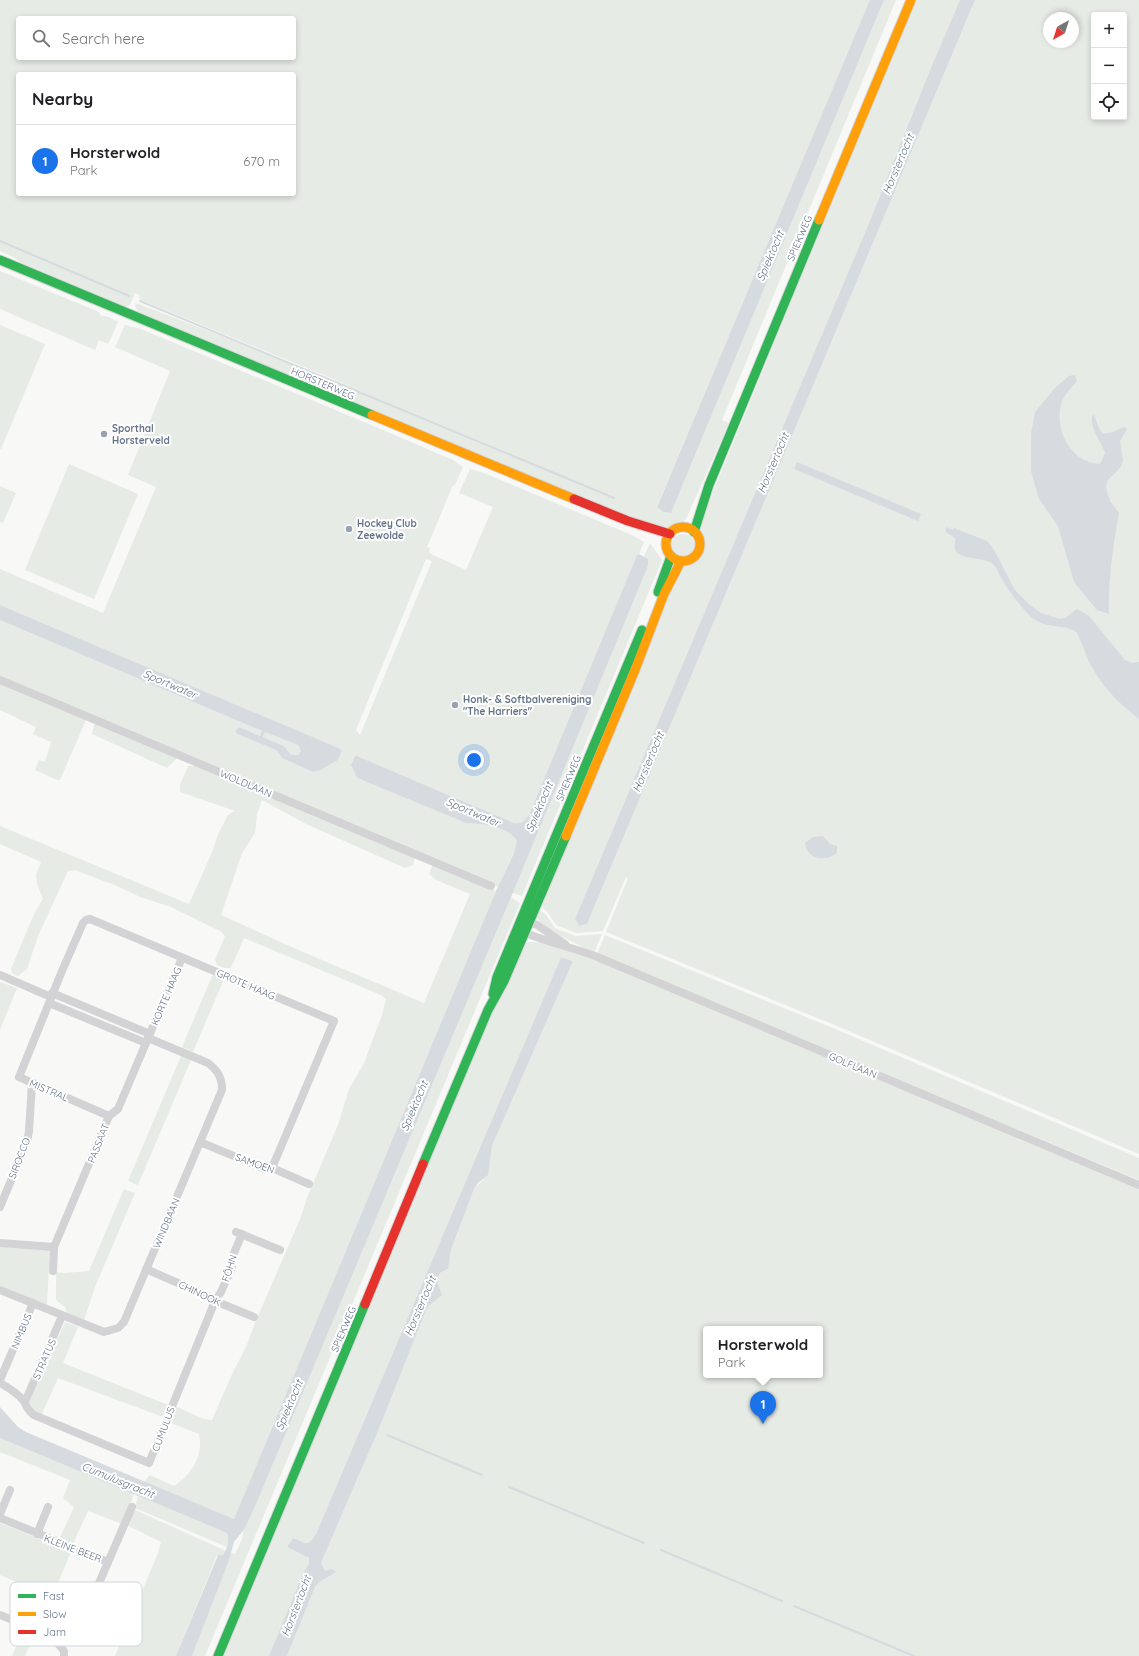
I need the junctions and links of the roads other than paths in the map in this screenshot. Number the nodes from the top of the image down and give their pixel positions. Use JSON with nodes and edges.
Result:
{"nodes":[{"id":1,"x":911,"y":0,"type":"edge"},
{"id":2,"x":0,"y":260,"type":"edge"},
{"id":3,"x":690,"y":530,"type":"junction"},
{"id":4,"x":668,"y":538,"type":"junction"},
{"id":5,"x":671,"y":556,"type":"junction"},
{"id":6,"x":681,"y":561,"type":"junction"},
{"id":7,"x":0,"y":680,"type":"edge"},
{"id":8,"x":491,"y":886,"type":"dead end"},
{"id":9,"x":526,"y":921,"type":"junction"},
{"id":10,"x":522,"y":931,"type":"junction"},
{"id":11,"x":567,"y":946,"type":"junction"},
{"id":12,"x":182,"y":958,"type":"junction"},
{"id":13,"x":0,"y":976,"type":"edge"},
{"id":14,"x":51,"y":998,"type":"junction"},
{"id":15,"x":148,"y":1038,"type":"junction"},
{"id":16,"x":32,"y":1083,"type":"junction"},
{"id":17,"x":109,"y":1116,"type":"junction"},
{"id":18,"x":200,"y":1142,"type":"junction"},
{"id":19,"x":272,"y":1168,"type":"junction"},
{"id":20,"x":309,"y":1184,"type":"dead end"},
{"id":21,"x":1139,"y":1185,"type":"edge"},
{"id":22,"x":0,"y":1206,"type":"edge"},
{"id":23,"x":0,"y":1244,"type":"edge"},
{"id":24,"x":54,"y":1247,"type":"junction"},
{"id":25,"x":280,"y":1250,"type":"dead end"},
{"id":26,"x":146,"y":1269,"type":"junction"},
{"id":27,"x":53,"y":1270,"type":"dead end"},
{"id":28,"x":0,"y":1291,"type":"edge"},
{"id":29,"x":215,"y":1301,"type":"junction"},
{"id":30,"x":32,"y":1303,"type":"junction"},
{"id":31,"x":62,"y":1316,"type":"junction"},
{"id":32,"x":254,"y":1317,"type":"dead end"},
{"id":33,"x":0,"y":1381,"type":"edge"},
{"id":34,"x":25,"y":1402,"type":"junction"},
{"id":35,"x":10,"y":1490,"type":"dead end"},
{"id":36,"x":48,"y":1507,"type":"dead end"},
{"id":37,"x":132,"y":1507,"type":"dead end"},
{"id":38,"x":0,"y":1514,"type":"edge"},
{"id":39,"x":0,"y":1518,"type":"edge"},
{"id":40,"x":37,"y":1534,"type":"junction"},
{"id":41,"x":108,"y":1562,"type":"junction"},
{"id":42,"x":99,"y":1582,"type":"edge"},
{"id":43,"x":0,"y":1615,"type":"edge"},
{"id":44,"x":10,"y":1619,"type":"edge"},
{"id":45,"x":60,"y":1646,"type":"edge"},
{"id":46,"x":64,"y":1656,"type":"edge"},
{"id":47,"x":218,"y":1656,"type":"edge"}],
"edges":[{"from":1,"to":3,"type":"main road","name":"SPIEKWEG"},
{"from":2,"to":4,"type":"main road","name":"HORSTERWEG"},
{"from":3,"to":4,"type":"main road"},
{"from":3,"to":6,"type":"main road"},
{"from":4,"to":5,"type":"main road"},
{"from":5,"to":6,"type":"main road"},
{"from":5,"to":9,"type":"main road","name":"SPIEKWEG"},
{"from":6,"to":9,"type":"main road","name":"SPIEKWEG"},
{"from":7,"to":8,"type":"street","name":"WOLDLAAN"},
{"from":9,"to":10,"type":"main road","name":"SPIEKWEG"},
{"from":9,"to":11,"type":"street","name":"GOLFLAAN"},
{"from":10,"to":11,"type":"street","name":"GOLFLAAN"},
{"from":10,"to":47,"type":"main road","name":"SPIEKWEG"},
{"from":11,"to":21,"type":"street","name":"GOLFLAAN"},
{"from":12,"to":14,"type":"street","name":"GROTE HAAG"},
{"from":12,"to":15,"type":"street","name":"KORTE HAAG"},
{"from":12,"to":19,"type":"street","name":"GROTE HAAG"},
{"from":13,"to":14,"type":"street","name":"WINDBAAN"},
{"from":14,"to":15,"type":"street","name":"WINDBAAN"},
{"from":14,"to":16,"type":"street","name":"MISTRAL"},
{"from":15,"to":17,"type":"street","name":"PASSAAT"},
{"from":15,"to":18,"type":"street","name":"WINDBAAN"},
{"from":16,"to":17,"type":"street","name":"MISTRAL"},
{"from":16,"to":22,"type":"street","name":"SIROCCO"},
{"from":17,"to":24,"type":"street","name":"PASSAAT"},
{"from":18,"to":19,"type":"street","name":"SAMOEN"},
{"from":18,"to":26,"type":"street","name":"WINDBAAN"},
{"from":19,"to":20,"type":"street","name":"SAMOEN"},
{"from":23,"to":24,"type":"street"},
{"from":24,"to":27,"type":"street","name":"PASSAAT"},
{"from":25,"to":29,"type":"street","name":"FÖHN"},
{"from":26,"to":29,"type":"street","name":"CHINOOK"},
{"from":26,"to":31,"type":"street","name":"WINDBAAN"},
{"from":28,"to":30,"type":"street","name":"WINDBAAN"},
{"from":29,"to":32,"type":"street","name":"CHINOOK"},
{"from":29,"to":34,"type":"street","name":"CUMULUS"},
{"from":30,"to":31,"type":"street","name":"WINDBAAN"},
{"from":30,"to":33,"type":"street","name":"NIMBUS"},
{"from":31,"to":34,"type":"street","name":"STRATUS"},
{"from":33,"to":34,"type":"street","name":"CUMULUS"},
{"from":35,"to":38,"type":"street"},
{"from":36,"to":40,"type":"street","name":"KLEINE BEER"},
{"from":37,"to":41,"type":"street","name":"KLEINE BEER"},
{"from":39,"to":40,"type":"street","name":"KLEINE BEER"},
{"from":40,"to":41,"type":"street","name":"KLEINE BEER"},
{"from":41,"to":42,"type":"street","name":"KLEINE BEER"},
{"from":43,"to":44,"type":"street"},
{"from":45,"to":46,"type":"street"}]}
